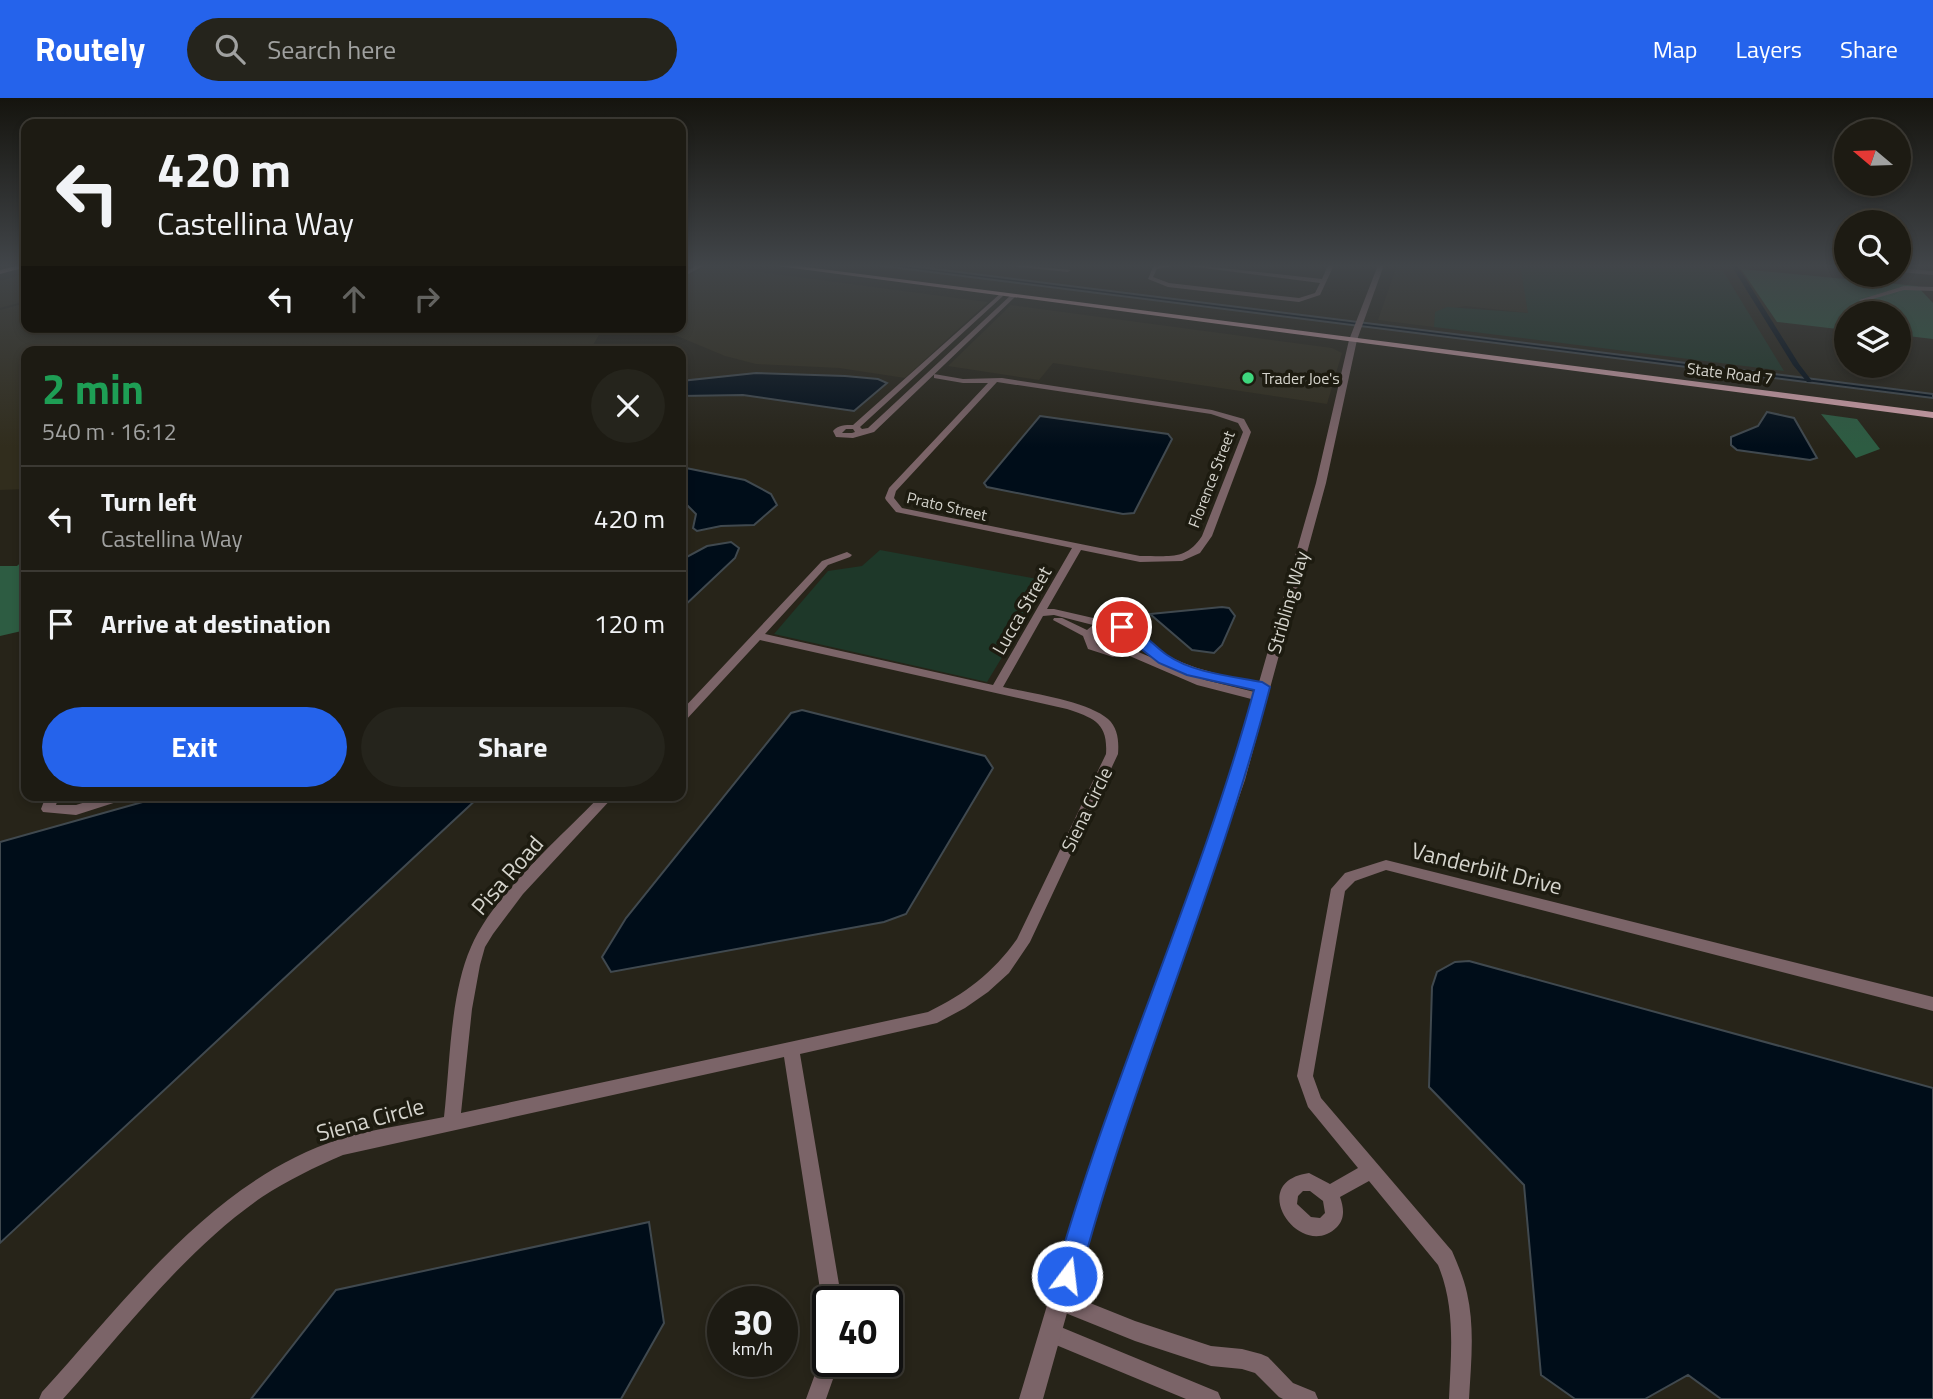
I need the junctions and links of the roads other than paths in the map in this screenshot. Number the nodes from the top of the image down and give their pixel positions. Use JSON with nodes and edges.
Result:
{"nodes":[{"id":1,"x":968,"y":326,"type":"edge"},
{"id":2,"x":983,"y":326,"type":"edge"},
{"id":3,"x":1308,"y":326,"type":"edge"},
{"id":4,"x":1316,"y":326,"type":"edge"},
{"id":5,"x":1363,"y":326,"type":"edge"},
{"id":6,"x":1363,"y":326,"type":"edge"},
{"id":7,"x":1361,"y":331,"type":"junction"},
{"id":8,"x":933,"y":375,"type":"junction"},
{"id":9,"x":1651,"y":379,"type":"junction"},
{"id":10,"x":1709,"y":379,"type":"junction"},
{"id":11,"x":994,"y":381,"type":"junction"},
{"id":12,"x":1739,"y":390,"type":"junction"},
{"id":13,"x":1800,"y":390,"type":"junction"},
{"id":14,"x":1933,"y":412,"type":"edge"},
{"id":15,"x":1077,"y":548,"type":"junction"},
{"id":16,"x":847,"y":555,"type":"dead end"},
{"id":17,"x":1041,"y":613,"type":"junction"},
{"id":18,"x":1104,"y":627,"type":"junction"},
{"id":19,"x":757,"y":636,"type":"junction"},
{"id":20,"x":1136,"y":639,"type":"junction"},
{"id":21,"x":1128,"y":651,"type":"junction"},
{"id":22,"x":996,"y":690,"type":"junction"},
{"id":23,"x":1261,"y":692,"type":"junction"},
{"id":24,"x":686,"y":713,"type":"edge"},
{"id":25,"x":51,"y":801,"type":"edge"},
{"id":26,"x":103,"y":801,"type":"edge"},
{"id":27,"x":603,"y":801,"type":"edge"},
{"id":28,"x":1933,"y":1004,"type":"edge"},
{"id":29,"x":791,"y":1048,"type":"junction"},
{"id":30,"x":452,"y":1122,"type":"junction"},
{"id":31,"x":1370,"y":1171,"type":"junction"},
{"id":32,"x":1329,"y":1194,"type":"dead end"},
{"id":33,"x":829,"y":1286,"type":"edge"},
{"id":34,"x":1060,"y":1301,"type":"junction"},
{"id":35,"x":1051,"y":1333,"type":"junction"},
{"id":36,"x":824,"y":1377,"type":"edge"},
{"id":37,"x":1278,"y":1391,"type":"edge"},
{"id":38,"x":1208,"y":1398,"type":"edge"},
{"id":39,"x":49,"y":1399,"type":"edge"},
{"id":40,"x":816,"y":1399,"type":"edge"},
{"id":41,"x":1031,"y":1399,"type":"edge"},
{"id":42,"x":1308,"y":1399,"type":"edge"},
{"id":43,"x":1458,"y":1399,"type":"edge"}],
"edges":[{"from":1,"to":8,"type":"street"},
{"from":2,"to":8,"type":"street"},
{"from":3,"to":7,"type":"main road","name":"State Road 7"},
{"from":4,"to":7,"type":"main road","name":"State Road 7"},
{"from":5,"to":7,"type":"street","name":"Stribling Way"},
{"from":6,"to":7,"type":"street","name":"Stribling Way"},
{"from":7,"to":9,"type":"main road","name":"State Road 7"},
{"from":7,"to":10,"type":"main road","name":"State Road 7"},
{"from":7,"to":23,"type":"street","name":"Stribling Way"},
{"from":8,"to":11,"type":"street","name":"Florence Street"},
{"from":9,"to":10,"type":"main road"},
{"from":9,"to":12,"type":"main road","name":"State Road 7"},
{"from":10,"to":13,"type":"main road","name":"State Road 7"},
{"from":11,"to":15,"type":"street","name":"Prato Street"},
{"from":11,"to":15,"type":"street","name":"Florence Street"},
{"from":12,"to":13,"type":"main road"},
{"from":12,"to":14,"type":"main road","name":"State Road 7"},
{"from":13,"to":14,"type":"main road","name":"State Road 7"},
{"from":15,"to":17,"type":"street","name":"Lucca Street"},
{"from":16,"to":19,"type":"street"},
{"from":17,"to":18,"type":"street"},
{"from":17,"to":18,"type":"street"},
{"from":17,"to":22,"type":"street","name":"Lucca Street"},
{"from":18,"to":20,"type":"street"},
{"from":18,"to":21,"type":"street"},
{"from":19,"to":22,"type":"street","name":"Siena Circle"},
{"from":19,"to":24,"type":"street"},
{"from":20,"to":21,"type":"street"},
{"from":20,"to":23,"type":"street"},
{"from":21,"to":23,"type":"street"},
{"from":22,"to":29,"type":"street","name":"Siena Circle"},
{"from":23,"to":34,"type":"street","name":"Stribling Way"},
{"from":25,"to":26,"type":"street"},
{"from":27,"to":30,"type":"street","name":"Pisa Road"},
{"from":28,"to":31,"type":"street","name":"Vanderbilt Drive"},
{"from":29,"to":30,"type":"street","name":"Siena Circle"},
{"from":29,"to":33,"type":"street"},
{"from":30,"to":39,"type":"street","name":"Siena Circle"},
{"from":31,"to":32,"type":"street"},
{"from":31,"to":43,"type":"street","name":"Vanderbilt Drive"},
{"from":34,"to":35,"type":"street","name":"Stribling Way"},
{"from":34,"to":37,"type":"street"},
{"from":35,"to":38,"type":"street"},
{"from":35,"to":41,"type":"street","name":"Stribling Way"},
{"from":36,"to":40,"type":"street"},
{"from":37,"to":42,"type":"street"}]}
